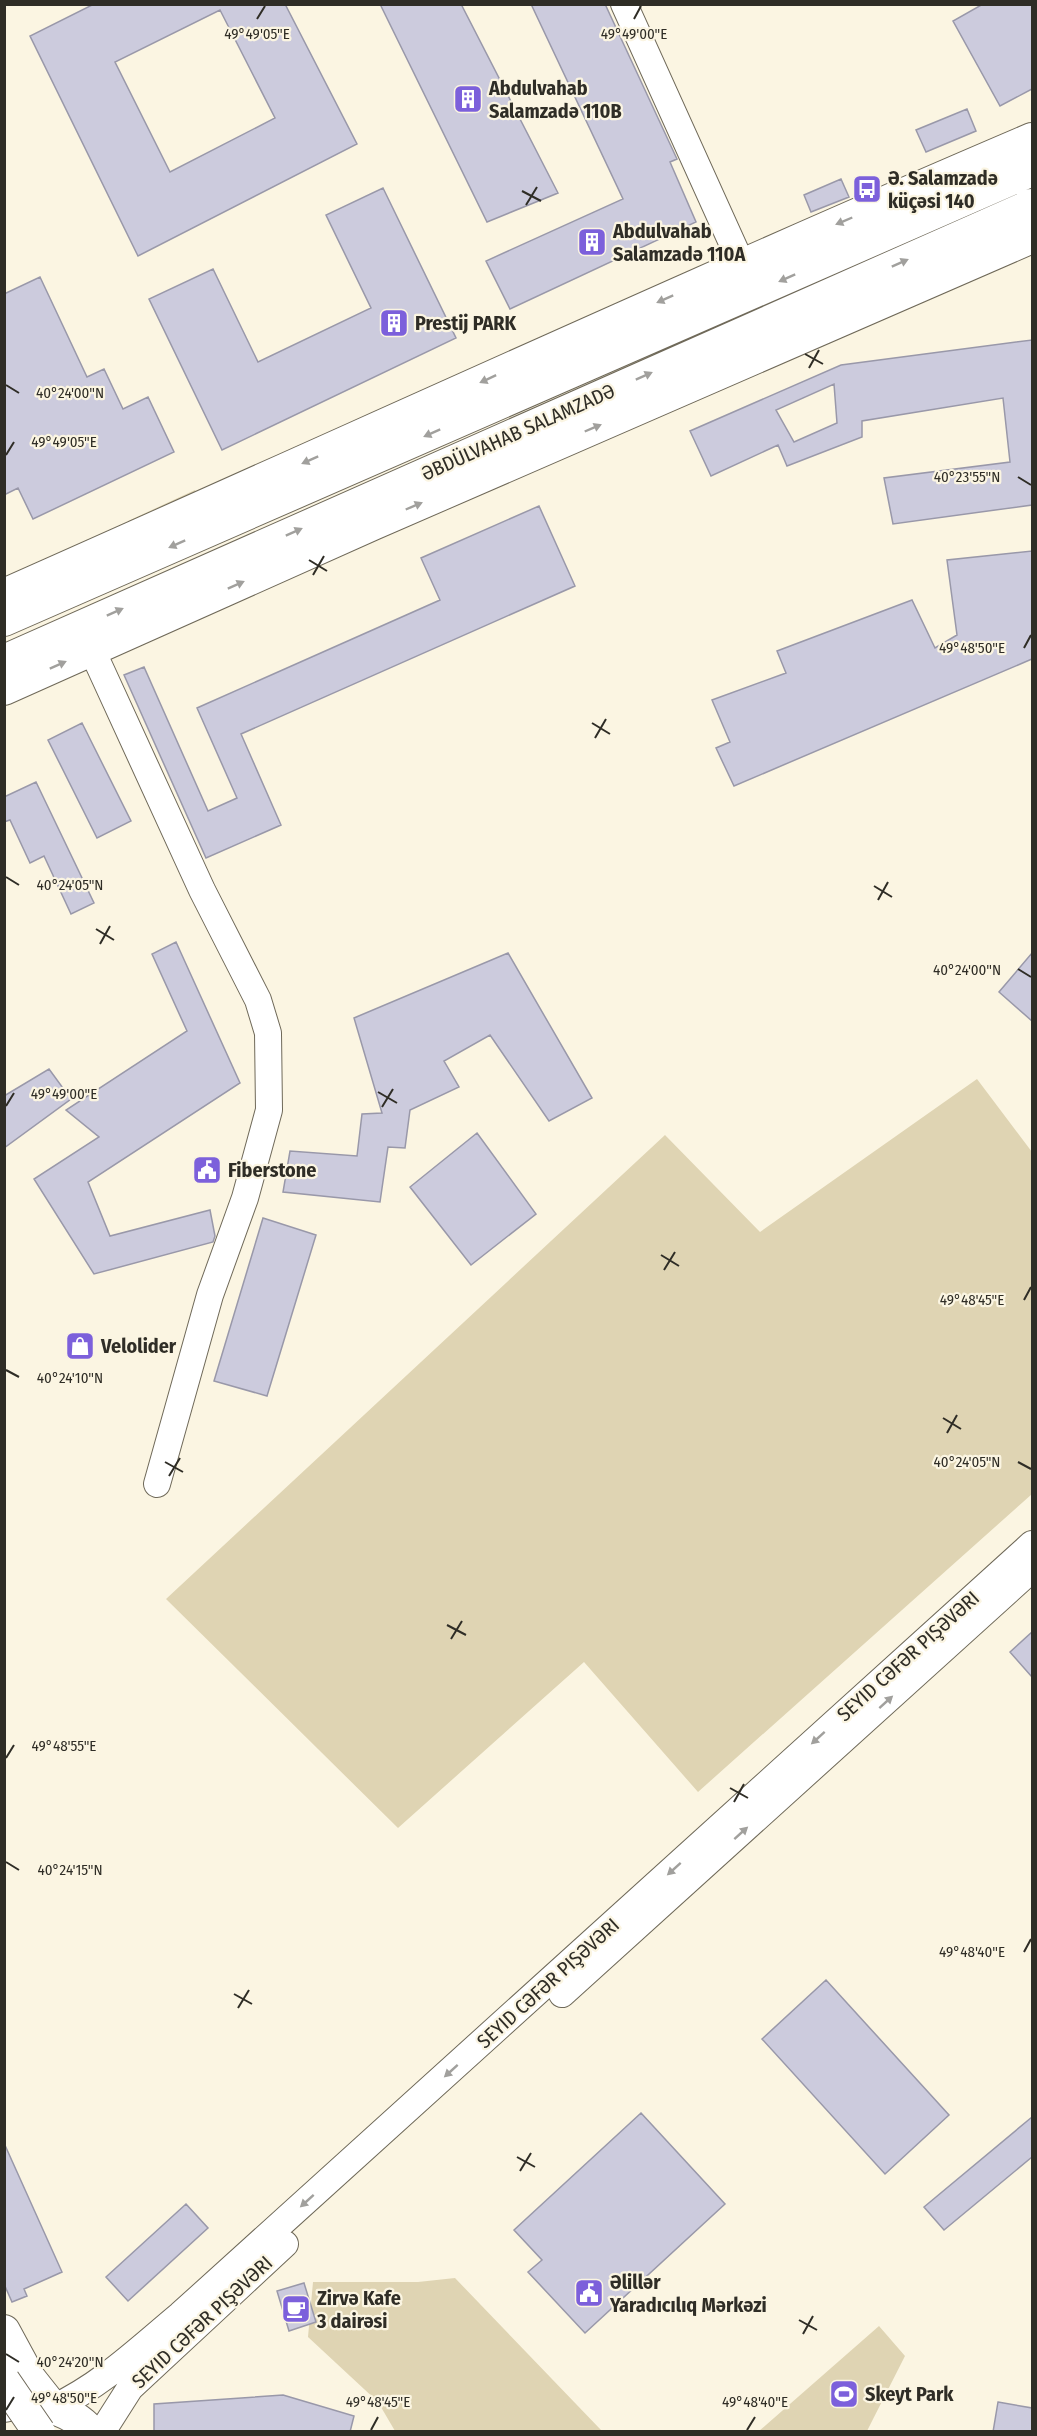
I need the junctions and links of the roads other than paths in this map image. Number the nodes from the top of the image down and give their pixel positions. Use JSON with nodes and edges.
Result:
{"nodes":[{"id":1,"x":624,"y":4,"type":"edge"},
{"id":2,"x":1032,"y":139,"type":"edge"},
{"id":3,"x":1032,"y":170,"type":"edge"},
{"id":4,"x":1032,"y":205,"type":"edge"},
{"id":5,"x":1032,"y":237,"type":"edge"},
{"id":6,"x":749,"y":278,"type":"junction"},
{"id":7,"x":99,"y":553,"type":"junction"},
{"id":8,"x":148,"y":557,"type":"junction"},
{"id":9,"x":168,"y":588,"type":"junction"},
{"id":10,"x":4,"y":595,"type":"edge"},
{"id":11,"x":4,"y":620,"type":"edge"},
{"id":12,"x":134,"y":631,"type":"junction"},
{"id":13,"x":92,"y":650,"type":"junction"},
{"id":14,"x":8,"y":679,"type":"edge"},
{"id":15,"x":158,"y":1484,"type":"dead end"},
{"id":16,"x":1032,"y":1544,"type":"edge"},
{"id":17,"x":1032,"y":1569,"type":"edge"},
{"id":18,"x":4,"y":2331,"type":"edge"},
{"id":19,"x":4,"y":2381,"type":"edge"},
{"id":20,"x":4,"y":2406,"type":"edge"},
{"id":21,"x":46,"y":2420,"type":"edge"},
{"id":22,"x":91,"y":2432,"type":"edge"},
{"id":23,"x":102,"y":2432,"type":"edge"}],
"edges":[{"from":1,"to":6,"type":"street"},
{"from":2,"to":6,"type":"main road","name":"ƏBDÜLVAHAB SALAMZADƏ","one_way":true},
{"from":3,"to":6,"type":"main road","name":"ƏBDÜLVAHAB SALAMZADƏ","one_way":true},
{"from":9,"to":4,"type":"main road","name":"ƏBDÜLVAHAB SALAMZADƏ","one_way":true},
{"from":12,"to":5,"type":"main road","name":"ƏBDÜLVAHAB SALAMZADƏ","one_way":true},
{"from":6,"to":7,"type":"main road","name":"ƏBDÜLVAHAB SALAMZADƏ","one_way":true},
{"from":6,"to":8,"type":"main road","name":"ƏBDÜLVAHAB SALAMZADƏ","one_way":true},
{"from":7,"to":8,"type":"main road"},
{"from":7,"to":10,"type":"main road","name":"ƏBDÜLVAHAB SALAMZADƏ"},
{"from":8,"to":11,"type":"main road","name":"ƏBDÜLVAHAB SALAMZADƏ"},
{"from":9,"to":12,"type":"main road"},
{"from":14,"to":9,"type":"main road","name":"ƏBDÜLVAHAB SALAMZADƏ","one_way":true},
{"from":12,"to":13,"type":"main road","name":"ƏBDÜLVAHAB SALAMZADƏ"},
{"from":14,"to":13,"type":"main road","name":"ƏBDÜLVAHAB SALAMZADƏ","one_way":true},
{"from":13,"to":15,"type":"street"},
{"from":16,"to":21,"type":"street","name":"SEYID CƏFƏR PIŞƏVƏRI","one_way":true},
{"from":23,"to":17,"type":"street","name":"SEYID CƏFƏR PIŞƏVƏRI","one_way":true},
{"from":18,"to":21,"type":"main road"},
{"from":19,"to":21,"type":"main road","bridge":true},
{"from":20,"to":21,"type":"main road"},
{"from":21,"to":22,"type":"main road"}]}
